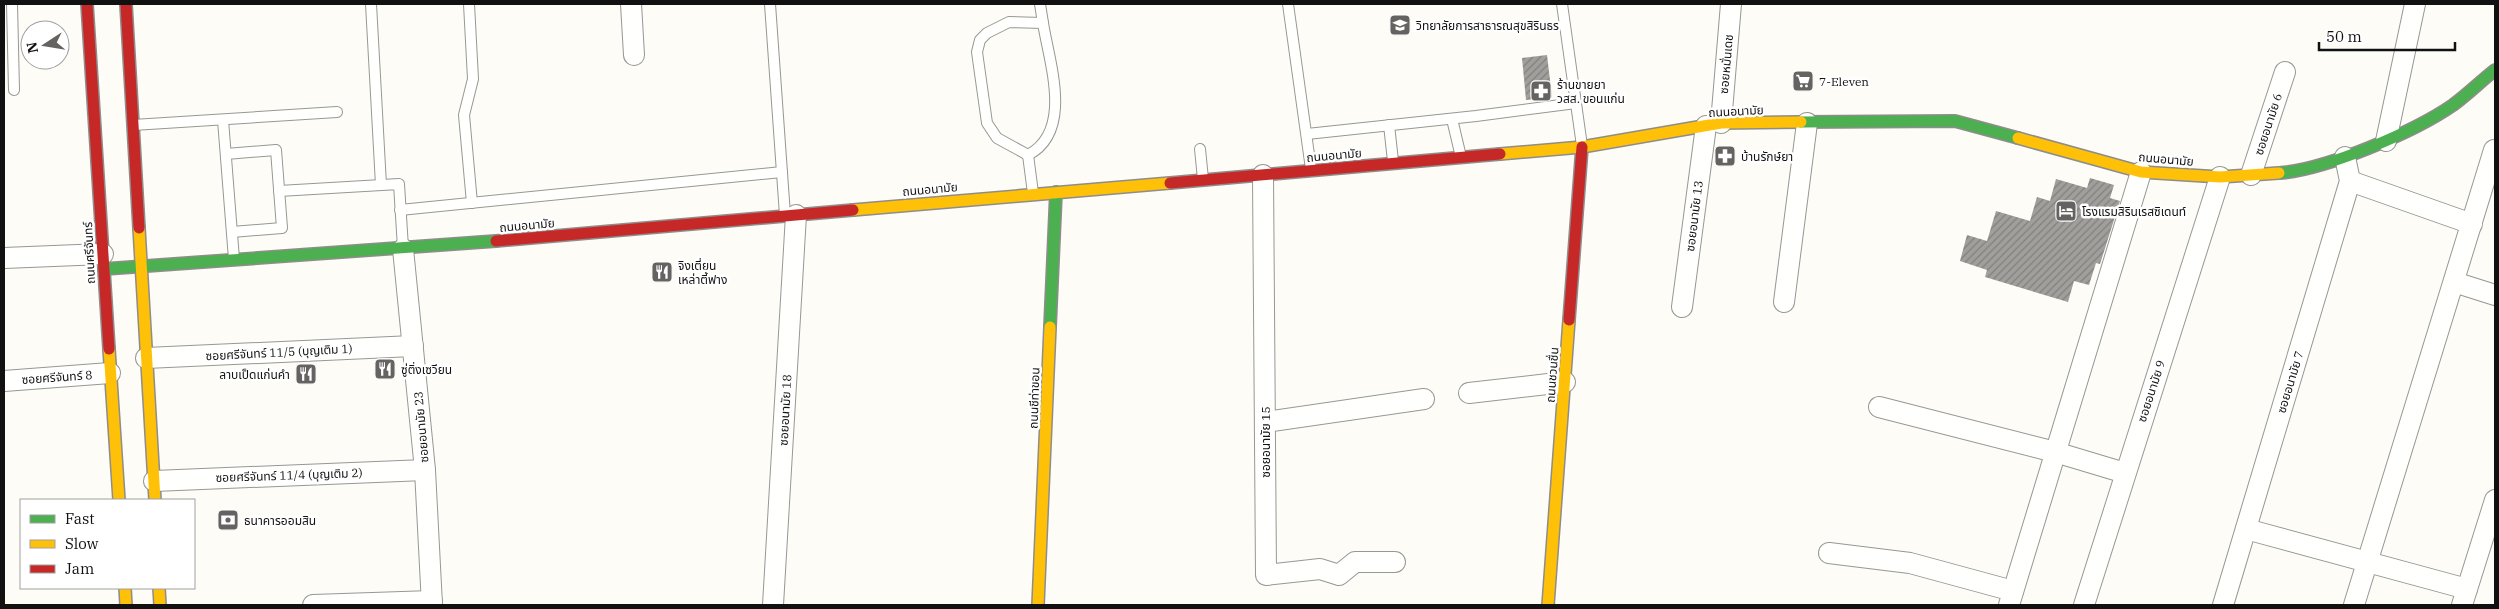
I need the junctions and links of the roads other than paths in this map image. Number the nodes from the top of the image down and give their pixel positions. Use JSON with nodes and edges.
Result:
{"nodes":[{"id":1,"x":12,"y":4,"type":"edge"},
{"id":2,"x":87,"y":4,"type":"edge"},
{"id":3,"x":126,"y":4,"type":"edge"},
{"id":4,"x":371,"y":4,"type":"edge"},
{"id":5,"x":469,"y":4,"type":"edge"},
{"id":6,"x":631,"y":4,"type":"edge"},
{"id":7,"x":770,"y":4,"type":"edge"},
{"id":8,"x":1040,"y":4,"type":"edge"},
{"id":9,"x":1288,"y":4,"type":"edge"},
{"id":10,"x":1562,"y":4,"type":"edge"},
{"id":11,"x":1731,"y":4,"type":"edge"},
{"id":12,"x":2415,"y":4,"type":"edge"},
{"id":13,"x":1043,"y":23,"type":"junction"},
{"id":14,"x":634,"y":55,"type":"dead end"},
{"id":15,"x":2495,"y":70,"type":"edge"},
{"id":16,"x":2285,"y":72,"type":"dead end"},
{"id":17,"x":14,"y":90,"type":"dead end"},
{"id":18,"x":1576,"y":103,"type":"junction"},
{"id":19,"x":337,"y":112,"type":"dead end"},
{"id":20,"x":1452,"y":119,"type":"junction"},
{"id":21,"x":223,"y":120,"type":"junction"},
{"id":22,"x":1808,"y":123,"type":"junction"},
{"id":23,"x":132,"y":125,"type":"junction"},
{"id":24,"x":1389,"y":125,"type":"junction"},
{"id":25,"x":1714,"y":125,"type":"junction"},
{"id":26,"x":1307,"y":134,"type":"junction"},
{"id":27,"x":2386,"y":141,"type":"junction"},
{"id":28,"x":1582,"y":147,"type":"junction"},
{"id":29,"x":1200,"y":149,"type":"dead end"},
{"id":30,"x":2494,"y":150,"type":"edge"},
{"id":31,"x":226,"y":154,"type":"junction"},
{"id":32,"x":1028,"y":155,"type":"junction"},
{"id":33,"x":1461,"y":158,"type":"junction"},
{"id":34,"x":2345,"y":158,"type":"junction"},
{"id":35,"x":1394,"y":164,"type":"junction"},
{"id":36,"x":1312,"y":170,"type":"junction"},
{"id":37,"x":782,"y":172,"type":"junction"},
{"id":38,"x":2140,"y":172,"type":"junction"},
{"id":39,"x":1264,"y":174,"type":"junction"},
{"id":40,"x":2251,"y":175,"type":"junction"},
{"id":41,"x":2220,"y":177,"type":"junction"},
{"id":42,"x":1203,"y":180,"type":"junction"},
{"id":43,"x":2350,"y":181,"type":"junction"},
{"id":44,"x":381,"y":185,"type":"junction"},
{"id":45,"x":279,"y":191,"type":"junction"},
{"id":46,"x":1056,"y":192,"type":"junction"},
{"id":47,"x":1034,"y":194,"type":"junction"},
{"id":48,"x":472,"y":203,"type":"junction"},
{"id":49,"x":400,"y":210,"type":"junction"},
{"id":50,"x":790,"y":215,"type":"junction"},
{"id":51,"x":2472,"y":224,"type":"junction"},
{"id":52,"x":232,"y":232,"type":"junction"},
{"id":53,"x":403,"y":250,"type":"junction"},
{"id":54,"x":4,"y":258,"type":"edge"},
{"id":55,"x":234,"y":260,"type":"junction"},
{"id":56,"x":104,"y":262,"type":"junction"},
{"id":57,"x":141,"y":267,"type":"junction"},
{"id":58,"x":2454,"y":282,"type":"junction"},
{"id":59,"x":2495,"y":295,"type":"edge"},
{"id":60,"x":1784,"y":302,"type":"dead end"},
{"id":61,"x":1682,"y":307,"type":"dead end"},
{"id":62,"x":413,"y":346,"type":"junction"},
{"id":63,"x":146,"y":358,"type":"junction"},
{"id":64,"x":110,"y":372,"type":"junction"},
{"id":65,"x":4,"y":381,"type":"edge"},
{"id":66,"x":1565,"y":382,"type":"junction"},
{"id":67,"x":1469,"y":393,"type":"dead end"},
{"id":68,"x":1424,"y":400,"type":"dead end"},
{"id":69,"x":1879,"y":407,"type":"dead end"},
{"id":70,"x":1265,"y":422,"type":"junction"},
{"id":71,"x":2055,"y":452,"type":"junction"},
{"id":72,"x":425,"y":470,"type":"junction"},
{"id":73,"x":2125,"y":473,"type":"junction"},
{"id":74,"x":154,"y":490,"type":"edge"},
{"id":75,"x":119,"y":499,"type":"edge"},
{"id":76,"x":2495,"y":500,"type":"edge"},
{"id":77,"x":2246,"y":529,"type":"junction"},
{"id":78,"x":1829,"y":553,"type":"dead end"},
{"id":79,"x":2368,"y":561,"type":"junction"},
{"id":80,"x":1395,"y":562,"type":"dead end"},
{"id":81,"x":125,"y":589,"type":"edge"},
{"id":82,"x":159,"y":589,"type":"edge"},
{"id":83,"x":2464,"y":597,"type":"edge"},
{"id":84,"x":2011,"y":598,"type":"edge"},
{"id":85,"x":432,"y":603,"type":"edge"},
{"id":86,"x":126,"y":605,"type":"edge"},
{"id":87,"x":160,"y":605,"type":"edge"},
{"id":88,"x":313,"y":605,"type":"edge"},
{"id":89,"x":773,"y":605,"type":"edge"},
{"id":90,"x":1038,"y":605,"type":"edge"},
{"id":91,"x":1548,"y":605,"type":"edge"},
{"id":92,"x":2084,"y":605,"type":"edge"},
{"id":93,"x":2223,"y":605,"type":"edge"},
{"id":94,"x":2354,"y":605,"type":"edge"}],
"edges":[{"from":1,"to":17,"type":"lane"},
{"from":2,"to":56,"type":"street","name":"ถนนศรีจันทร์"},
{"from":3,"to":23,"type":"street"},
{"from":4,"to":44,"type":"lane"},
{"from":5,"to":48,"type":"lane"},
{"from":6,"to":14,"type":"street"},
{"from":7,"to":37,"type":"lane"},
{"from":8,"to":13,"type":"lane"},
{"from":9,"to":26,"type":"lane"},
{"from":10,"to":18,"type":"lane"},
{"from":11,"to":25,"type":"street","name":"ซอยหมั่นเดช"},
{"from":12,"to":27,"type":"street"},
{"from":13,"to":32,"type":"lane"},
{"from":13,"to":32,"type":"lane"},
{"from":15,"to":27,"type":"street","name":"ถนนอนามัย"},
{"from":16,"to":40,"type":"street","name":"ซอยอนามัย 6"},
{"from":18,"to":20,"type":"lane"},
{"from":18,"to":28,"type":"lane"},
{"from":19,"to":21,"type":"lane"},
{"from":20,"to":24,"type":"lane"},
{"from":20,"to":33,"type":"lane"},
{"from":21,"to":23,"type":"lane"},
{"from":21,"to":31,"type":"lane"},
{"from":22,"to":25,"type":"street","name":"ถนนอนามัย"},
{"from":22,"to":38,"type":"street","name":"ถนนอนามัย"},
{"from":22,"to":60,"type":"street"},
{"from":23,"to":57,"type":"street"},
{"from":24,"to":26,"type":"lane"},
{"from":24,"to":35,"type":"lane"},
{"from":25,"to":28,"type":"street","name":"ถนนอนามัย"},
{"from":25,"to":61,"type":"street","name":"ซอยอนามัย 13"},
{"from":26,"to":36,"type":"lane"},
{"from":27,"to":34,"type":"street","name":"ถนนอนามัย"},
{"from":28,"to":33,"type":"street","name":"ถนนอนามัย"},
{"from":28,"to":66,"type":"street","name":"ถนนชวนชื่น"},
{"from":29,"to":42,"type":"lane"},
{"from":30,"to":51,"type":"street"},
{"from":31,"to":45,"type":"lane"},
{"from":31,"to":52,"type":"lane"},
{"from":32,"to":47,"type":"lane"},
{"from":33,"to":35,"type":"street","name":"ถนนอนามัย"},
{"from":34,"to":40,"type":"street","name":"ถนนอนามัย"},
{"from":34,"to":43,"type":"street","name":"ซอยอนามัย 7"},
{"from":35,"to":36,"type":"street","name":"ถนนอนามัย"},
{"from":36,"to":39,"type":"street","name":"ถนนอนามัย"},
{"from":37,"to":48,"type":"lane"},
{"from":37,"to":50,"type":"lane"},
{"from":38,"to":41,"type":"street","name":"ถนนอนามัย"},
{"from":38,"to":71,"type":"street"},
{"from":39,"to":42,"type":"street","name":"ถนนอนามัย"},
{"from":39,"to":70,"type":"street","name":"ซอยอนามัย 15"},
{"from":40,"to":41,"type":"street","name":"ถนนอนามัย"},
{"from":41,"to":73,"type":"street","name":"ซอยอนามัย 9"},
{"from":42,"to":46,"type":"street","name":"ถนนอนามัย"},
{"from":43,"to":51,"type":"street"},
{"from":43,"to":77,"type":"street","name":"ซอยอนามัย 7"},
{"from":44,"to":45,"type":"lane"},
{"from":44,"to":49,"type":"lane"},
{"from":45,"to":52,"type":"lane"},
{"from":46,"to":47,"type":"street","name":"ถนนอนามัย"},
{"from":46,"to":90,"type":"street","name":"ถนนชีท่าขอน"},
{"from":47,"to":50,"type":"street","name":"ถนนอนามัย"},
{"from":48,"to":49,"type":"lane"},
{"from":49,"to":53,"type":"lane"},
{"from":50,"to":53,"type":"street","name":"ถนนอนามัย"},
{"from":50,"to":89,"type":"street","name":"ซอยอนามัย 18"},
{"from":51,"to":58,"type":"street"},
{"from":52,"to":55,"type":"lane"},
{"from":53,"to":55,"type":"street","name":"ถนนอนามัย"},
{"from":53,"to":62,"type":"street","name":"ซอยอนามัย 23"},
{"from":54,"to":56,"type":"street"},
{"from":55,"to":57,"type":"street","name":"ถนนอนามัย"},
{"from":56,"to":57,"type":"street","name":"ถนนอนามัย"},
{"from":56,"to":64,"type":"street","name":"ถนนศรีจันทร์"},
{"from":57,"to":63,"type":"street"},
{"from":58,"to":59,"type":"street"},
{"from":58,"to":79,"type":"street"},
{"from":62,"to":63,"type":"street","name":"ซอยศรีจันทร์ 11/5 (บุญเติม 1)"},
{"from":62,"to":72,"type":"street","name":"ซอยอนามัย 23"},
{"from":63,"to":74,"type":"street"},
{"from":64,"to":65,"type":"street","name":"ซอยศรีจันทร์ 8"},
{"from":64,"to":75,"type":"street","name":"ถนนศรีจันทร์"},
{"from":66,"to":67,"type":"street"},
{"from":66,"to":91,"type":"street","name":"ถนนชวนชื่น"},
{"from":68,"to":70,"type":"street"},
{"from":69,"to":71,"type":"street"},
{"from":70,"to":80,"type":"street","name":"ซอยอนามัย 15"},
{"from":71,"to":73,"type":"street"},
{"from":71,"to":84,"type":"street"},
{"from":72,"to":74,"type":"street","name":"ซอยศรีจันทร์ 11/4 (บุญเติม 2)"},
{"from":72,"to":85,"type":"street","name":"ซอยอนามัย 23"},
{"from":73,"to":92,"type":"street","name":"ซอยอนามัย 9"},
{"from":76,"to":83,"type":"street"},
{"from":77,"to":79,"type":"street"},
{"from":77,"to":93,"type":"street","name":"ซอยอนามัย 7"},
{"from":78,"to":84,"type":"street"},
{"from":79,"to":83,"type":"street"},
{"from":79,"to":94,"type":"street"},
{"from":81,"to":86,"type":"street"},
{"from":82,"to":87,"type":"street"},
{"from":85,"to":88,"type":"street"}]}
